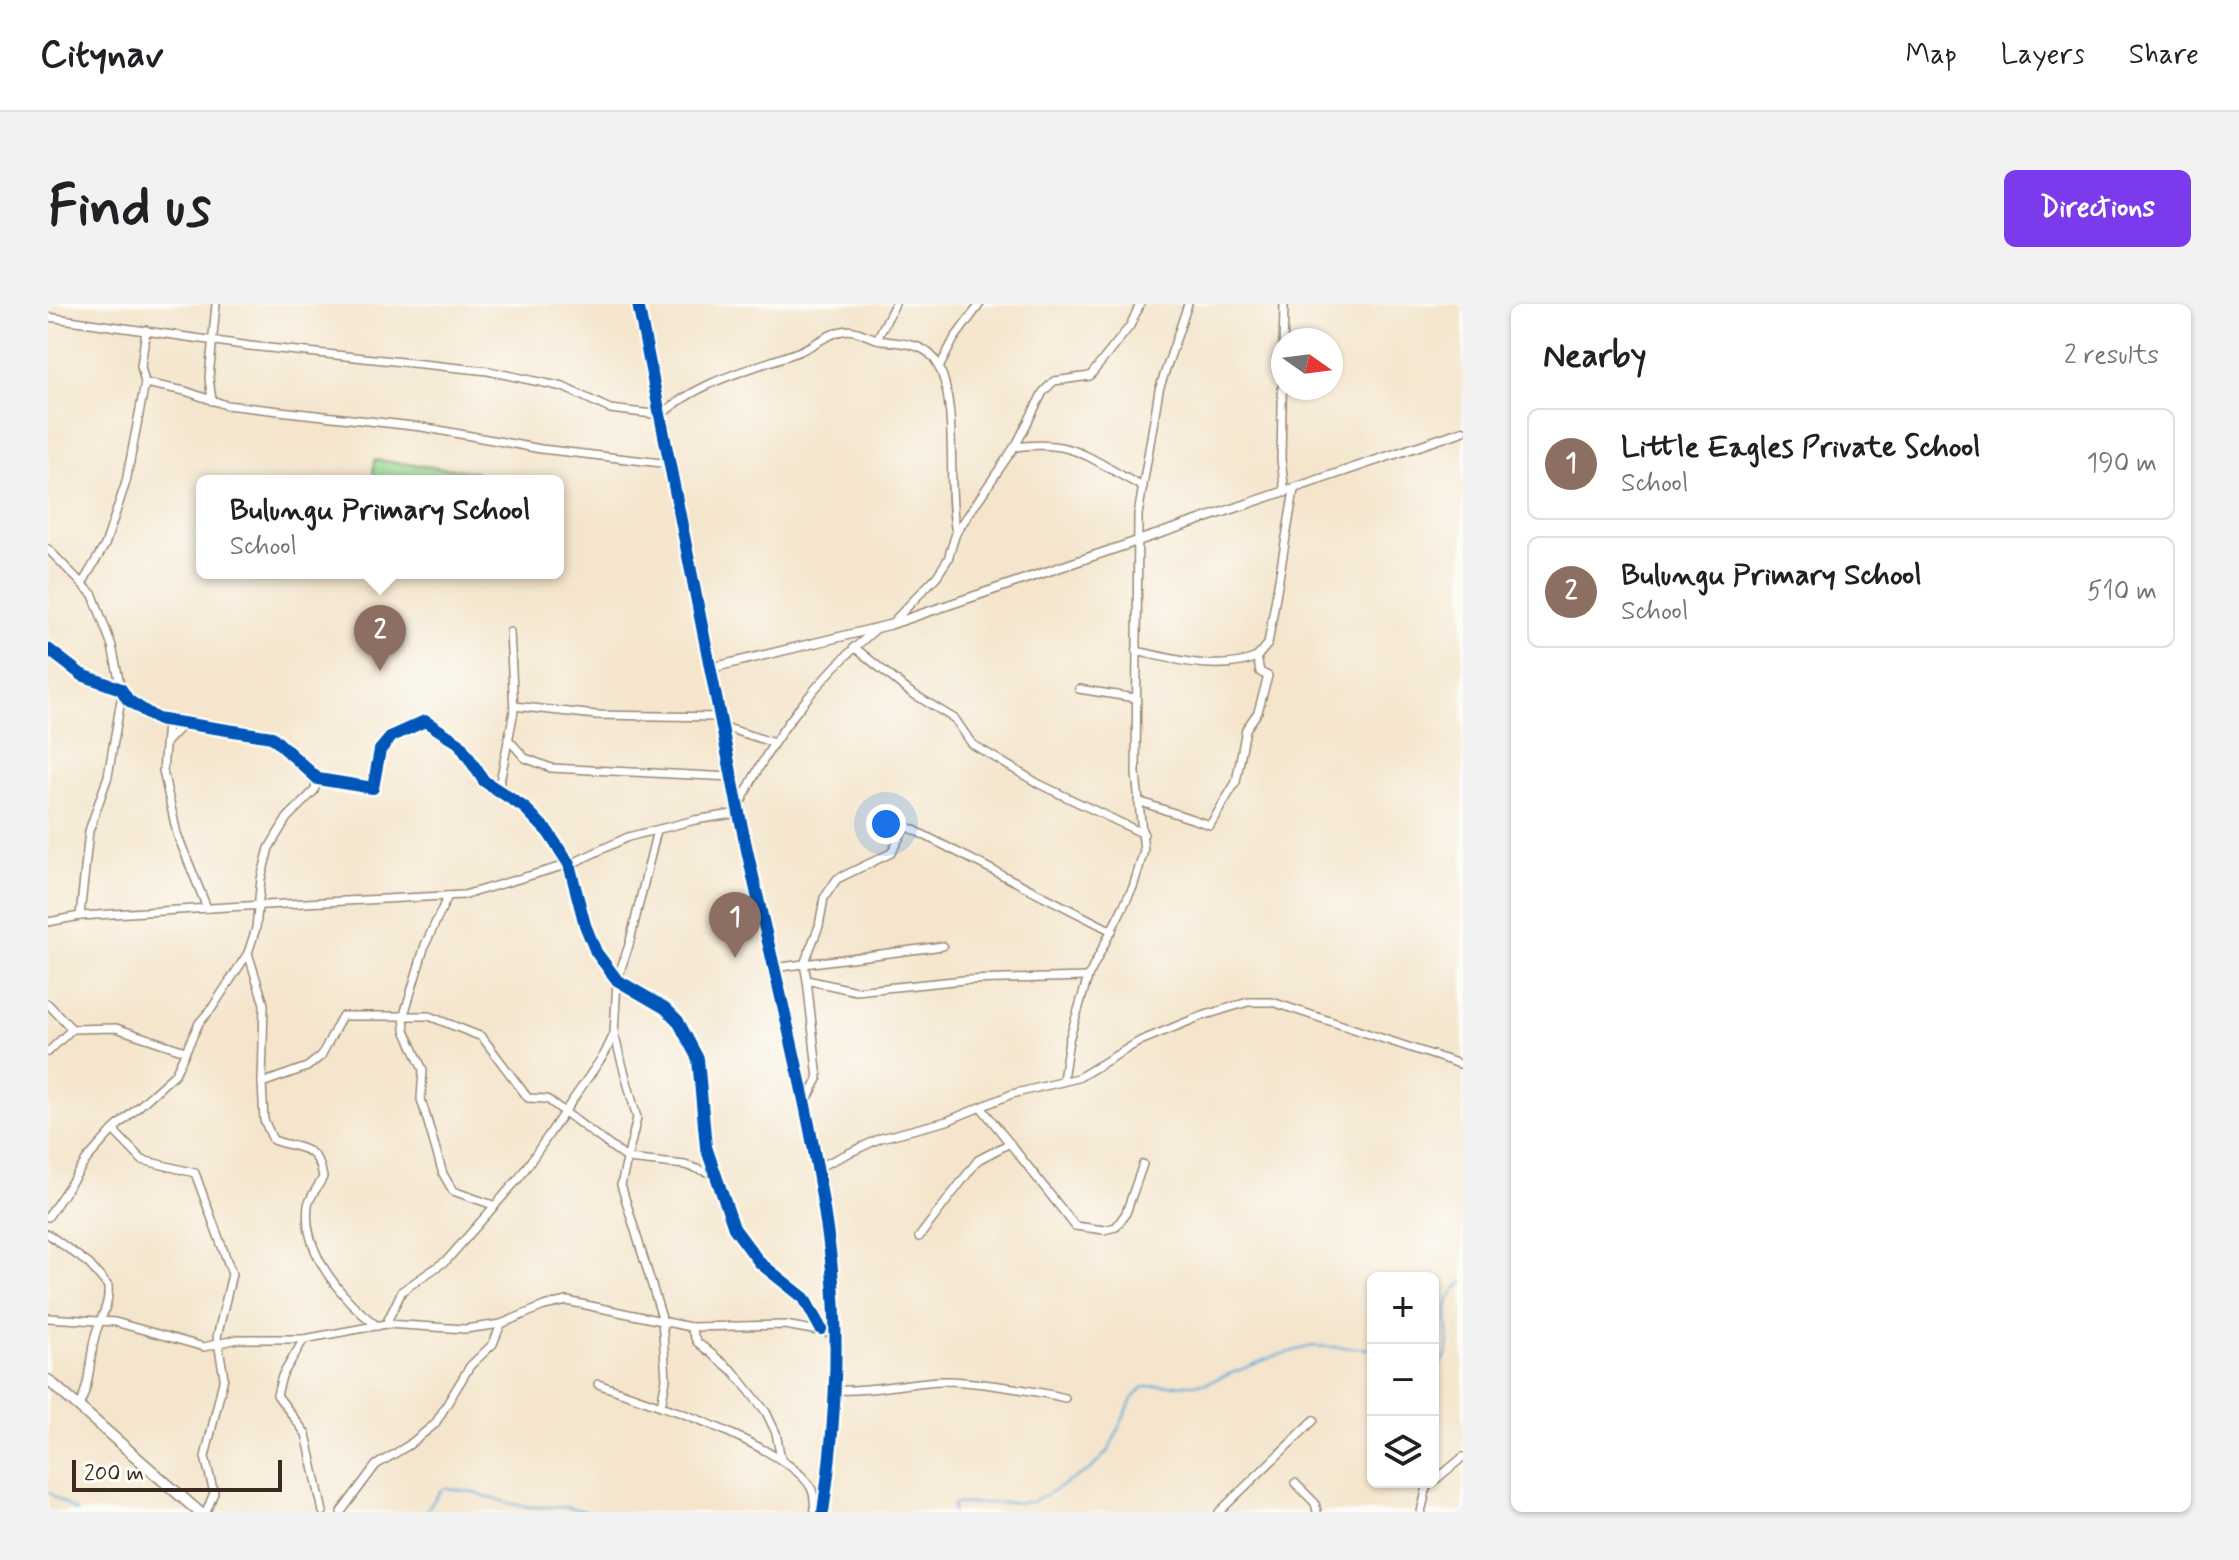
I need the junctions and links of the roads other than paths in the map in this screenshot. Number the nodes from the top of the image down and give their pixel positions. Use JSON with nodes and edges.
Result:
{"nodes":[{"id":1,"x":216,"y":304,"type":"edge"},
{"id":2,"x":638,"y":304,"type":"edge"},
{"id":3,"x":895,"y":304,"type":"edge"},
{"id":4,"x":980,"y":304,"type":"edge"},
{"id":5,"x":1140,"y":304,"type":"edge"},
{"id":6,"x":1188,"y":304,"type":"edge"},
{"id":7,"x":1284,"y":304,"type":"edge"},
{"id":8,"x":48,"y":317,"type":"edge"},
{"id":9,"x":146,"y":330,"type":"junction"},
{"id":10,"x":877,"y":339,"type":"junction"},
{"id":11,"x":211,"y":340,"type":"junction"},
{"id":12,"x":939,"y":368,"type":"junction"},
{"id":13,"x":145,"y":383,"type":"junction"},
{"id":14,"x":212,"y":401,"type":"junction"},
{"id":15,"x":661,"y":415,"type":"junction"},
{"id":16,"x":1463,"y":431,"type":"edge"},
{"id":17,"x":1014,"y":447,"type":"junction"},
{"id":18,"x":670,"y":464,"type":"junction"},
{"id":19,"x":1143,"y":487,"type":"junction"},
{"id":20,"x":1290,"y":492,"type":"junction"},
{"id":21,"x":956,"y":533,"type":"junction"},
{"id":22,"x":1136,"y":543,"type":"junction"},
{"id":23,"x":48,"y":549,"type":"edge"},
{"id":24,"x":83,"y":582,"type":"junction"},
{"id":25,"x":889,"y":625,"type":"junction"},
{"id":26,"x":876,"y":629,"type":"junction"},
{"id":27,"x":510,"y":632,"type":"dead end"},
{"id":28,"x":854,"y":647,"type":"junction"},
{"id":29,"x":48,"y":649,"type":"edge"},
{"id":30,"x":1136,"y":651,"type":"junction"},
{"id":31,"x":1257,"y":657,"type":"junction"},
{"id":32,"x":711,"y":668,"type":"junction"},
{"id":33,"x":1079,"y":689,"type":"dead end"},
{"id":34,"x":122,"y":691,"type":"junction"},
{"id":35,"x":1135,"y":698,"type":"junction"},
{"id":36,"x":514,"y":706,"type":"junction"},
{"id":37,"x":720,"y":722,"type":"junction"},
{"id":38,"x":167,"y":723,"type":"junction"},
{"id":39,"x":183,"y":724,"type":"junction"},
{"id":40,"x":508,"y":739,"type":"junction"},
{"id":41,"x":167,"y":741,"type":"junction"},
{"id":42,"x":774,"y":743,"type":"junction"},
{"id":43,"x":732,"y":777,"type":"junction"},
{"id":44,"x":318,"y":779,"type":"junction"},
{"id":45,"x":498,"y":792,"type":"junction"},
{"id":46,"x":1138,"y":801,"type":"junction"},
{"id":47,"x":739,"y":810,"type":"junction"},
{"id":48,"x":657,"y":830,"type":"junction"},
{"id":49,"x":1144,"y":834,"type":"junction"},
{"id":50,"x":569,"y":864,"type":"junction"},
{"id":51,"x":448,"y":896,"type":"junction"},
{"id":52,"x":207,"y":908,"type":"junction"},
{"id":53,"x":257,"y":908,"type":"junction"},
{"id":54,"x":80,"y":916,"type":"junction"},
{"id":55,"x":48,"y":922,"type":"edge"},
{"id":56,"x":1112,"y":931,"type":"junction"},
{"id":57,"x":943,"y":946,"type":"dead end"},
{"id":58,"x":248,"y":953,"type":"junction"},
{"id":59,"x":804,"y":964,"type":"junction"},
{"id":60,"x":773,"y":968,"type":"junction"},
{"id":61,"x":1088,"y":977,"type":"junction"},
{"id":62,"x":617,"y":980,"type":"junction"},
{"id":63,"x":807,"y":980,"type":"junction"},
{"id":64,"x":48,"y":1004,"type":"edge"},
{"id":65,"x":404,"y":1015,"type":"junction"},
{"id":66,"x":72,"y":1029,"type":"junction"},
{"id":67,"x":614,"y":1034,"type":"junction"},
{"id":68,"x":185,"y":1051,"type":"junction"},
{"id":69,"x":48,"y":1052,"type":"edge"},
{"id":70,"x":1463,"y":1065,"type":"edge"},
{"id":71,"x":1063,"y":1080,"type":"junction"},
{"id":72,"x":262,"y":1083,"type":"junction"},
{"id":73,"x":805,"y":1104,"type":"junction"},
{"id":74,"x":981,"y":1107,"type":"junction"},
{"id":75,"x":566,"y":1114,"type":"junction"},
{"id":76,"x":113,"y":1130,"type":"junction"},
{"id":77,"x":1010,"y":1143,"type":"junction"},
{"id":78,"x":628,"y":1159,"type":"junction"},
{"id":79,"x":1143,"y":1164,"type":"dead end"},
{"id":80,"x":817,"y":1168,"type":"junction"},
{"id":81,"x":713,"y":1174,"type":"junction"},
{"id":82,"x":493,"y":1205,"type":"junction"},
{"id":83,"x":48,"y":1217,"type":"edge"},
{"id":84,"x":48,"y":1234,"type":"edge"},
{"id":85,"x":919,"y":1237,"type":"dead end"},
{"id":86,"x":48,"y":1318,"type":"edge"},
{"id":87,"x":662,"y":1318,"type":"junction"},
{"id":88,"x":99,"y":1321,"type":"junction"},
{"id":89,"x":501,"y":1324,"type":"junction"},
{"id":90,"x":382,"y":1325,"type":"junction"},
{"id":91,"x":690,"y":1327,"type":"junction"},
{"id":92,"x":821,"y":1329,"type":"junction"},
{"id":93,"x":835,"y":1334,"type":"junction"},
{"id":94,"x":304,"y":1339,"type":"junction"},
{"id":95,"x":217,"y":1346,"type":"junction"},
{"id":96,"x":48,"y":1380,"type":"edge"},
{"id":97,"x":598,"y":1384,"type":"dead end"},
{"id":98,"x":834,"y":1390,"type":"junction"},
{"id":99,"x":1065,"y":1398,"type":"dead end"},
{"id":100,"x":79,"y":1406,"type":"junction"},
{"id":101,"x":661,"y":1406,"type":"junction"},
{"id":102,"x":1314,"y":1420,"type":"dead end"},
{"id":103,"x":1463,"y":1457,"type":"edge"},
{"id":104,"x":781,"y":1460,"type":"junction"},
{"id":105,"x":1295,"y":1483,"type":"dead end"},
{"id":106,"x":199,"y":1512,"type":"edge"},
{"id":107,"x":206,"y":1512,"type":"edge"},
{"id":108,"x":323,"y":1512,"type":"edge"},
{"id":109,"x":341,"y":1512,"type":"edge"},
{"id":110,"x":815,"y":1512,"type":"edge"},
{"id":111,"x":823,"y":1512,"type":"edge"},
{"id":112,"x":1219,"y":1512,"type":"edge"},
{"id":113,"x":1317,"y":1512,"type":"edge"},
{"id":114,"x":1421,"y":1512,"type":"edge"}],
"edges":[{"from":1,"to":11,"type":"street"},
{"from":2,"to":15,"type":"street"},
{"from":3,"to":10,"type":"street"},
{"from":4,"to":12,"type":"street"},
{"from":5,"to":17,"type":"street"},
{"from":6,"to":19,"type":"street"},
{"from":7,"to":20,"type":"street"},
{"from":8,"to":9,"type":"street"},
{"from":9,"to":11,"type":"street"},
{"from":9,"to":13,"type":"street"},
{"from":10,"to":12,"type":"street"},
{"from":10,"to":15,"type":"street"},
{"from":11,"to":14,"type":"street"},
{"from":11,"to":15,"type":"street"},
{"from":12,"to":21,"type":"street"},
{"from":13,"to":14,"type":"street"},
{"from":13,"to":24,"type":"street"},
{"from":14,"to":18,"type":"street"},
{"from":15,"to":18,"type":"street"},
{"from":16,"to":20,"type":"street"},
{"from":17,"to":19,"type":"street"},
{"from":17,"to":21,"type":"street"},
{"from":18,"to":32,"type":"street"},
{"from":19,"to":22,"type":"street"},
{"from":20,"to":22,"type":"street"},
{"from":20,"to":31,"type":"street"},
{"from":21,"to":25,"type":"street"},
{"from":22,"to":25,"type":"street"},
{"from":22,"to":30,"type":"street"},
{"from":23,"to":24,"type":"street"},
{"from":24,"to":34,"type":"street"},
{"from":25,"to":26,"type":"street"},
{"from":26,"to":28,"type":"street"},
{"from":26,"to":32,"type":"street"},
{"from":27,"to":36,"type":"street"},
{"from":28,"to":42,"type":"street"},
{"from":28,"to":49,"type":"street"},
{"from":29,"to":34,"type":"street"},
{"from":30,"to":31,"type":"street"},
{"from":30,"to":35,"type":"street"},
{"from":31,"to":46,"type":"street"},
{"from":32,"to":37,"type":"street"},
{"from":33,"to":35,"type":"street"},
{"from":34,"to":38,"type":"street"},
{"from":34,"to":54,"type":"street"},
{"from":35,"to":46,"type":"street"},
{"from":36,"to":37,"type":"street"},
{"from":36,"to":40,"type":"street"},
{"from":37,"to":42,"type":"street"},
{"from":37,"to":43,"type":"street"},
{"from":38,"to":39,"type":"street"},
{"from":38,"to":41,"type":"street"},
{"from":39,"to":41,"type":"street"},
{"from":39,"to":44,"type":"street"},
{"from":40,"to":43,"type":"street"},
{"from":40,"to":45,"type":"street"},
{"from":41,"to":52,"type":"street"},
{"from":42,"to":47,"type":"street"},
{"from":43,"to":47,"type":"street"},
{"from":44,"to":45,"type":"street"},
{"from":44,"to":53,"type":"street"},
{"from":45,"to":50,"type":"street"},
{"from":46,"to":49,"type":"street"},
{"from":47,"to":48,"type":"street"},
{"from":47,"to":60,"type":"street"},
{"from":48,"to":50,"type":"street"},
{"from":48,"to":62,"type":"street"},
{"from":49,"to":56,"type":"street"},
{"from":50,"to":51,"type":"street"},
{"from":50,"to":62,"type":"street"},
{"from":51,"to":53,"type":"street"},
{"from":51,"to":65,"type":"street"},
{"from":52,"to":53,"type":"street"},
{"from":52,"to":54,"type":"street"},
{"from":53,"to":58,"type":"street"},
{"from":54,"to":55,"type":"street"},
{"from":56,"to":59,"type":"street"},
{"from":56,"to":61,"type":"street"},
{"from":57,"to":59,"type":"street"},
{"from":58,"to":68,"type":"street"},
{"from":58,"to":72,"type":"street"},
{"from":59,"to":60,"type":"street"},
{"from":59,"to":63,"type":"street"},
{"from":60,"to":73,"type":"street"},
{"from":61,"to":63,"type":"street"},
{"from":61,"to":71,"type":"street"},
{"from":62,"to":67,"type":"street"},
{"from":62,"to":81,"type":"street"},
{"from":63,"to":73,"type":"street"},
{"from":64,"to":66,"type":"street"},
{"from":65,"to":72,"type":"street"},
{"from":65,"to":75,"type":"street"},
{"from":65,"to":82,"type":"street"},
{"from":66,"to":68,"type":"street"},
{"from":66,"to":69,"type":"street"},
{"from":67,"to":75,"type":"street"},
{"from":67,"to":78,"type":"street"},
{"from":68,"to":76,"type":"street"},
{"from":70,"to":71,"type":"street"},
{"from":71,"to":74,"type":"street"},
{"from":72,"to":90,"type":"street"},
{"from":73,"to":80,"type":"street"},
{"from":74,"to":77,"type":"street"},
{"from":74,"to":80,"type":"street"},
{"from":75,"to":78,"type":"street"},
{"from":75,"to":82,"type":"street"},
{"from":76,"to":83,"type":"street"},
{"from":76,"to":95,"type":"street"},
{"from":77,"to":79,"type":"street"},
{"from":77,"to":85,"type":"street"},
{"from":78,"to":81,"type":"street"},
{"from":78,"to":87,"type":"street"},
{"from":80,"to":93,"type":"street"},
{"from":81,"to":92,"type":"street"},
{"from":82,"to":90,"type":"street"},
{"from":84,"to":88,"type":"street"},
{"from":86,"to":88,"type":"street"},
{"from":87,"to":89,"type":"street"},
{"from":87,"to":91,"type":"street"},
{"from":87,"to":101,"type":"street"},
{"from":88,"to":95,"type":"street"},
{"from":88,"to":100,"type":"street"},
{"from":89,"to":90,"type":"street"},
{"from":89,"to":109,"type":"street"},
{"from":90,"to":94,"type":"street"},
{"from":91,"to":92,"type":"street"},
{"from":91,"to":104,"type":"street"},
{"from":92,"to":93,"type":"street"},
{"from":93,"to":98,"type":"street"},
{"from":94,"to":95,"type":"street"},
{"from":94,"to":108,"type":"street"},
{"from":95,"to":107,"type":"street"},
{"from":96,"to":100,"type":"main road"},
{"from":97,"to":101,"type":"street"},
{"from":98,"to":99,"type":"street"},
{"from":98,"to":111,"type":"street"},
{"from":100,"to":106,"type":"main road"},
{"from":101,"to":104,"type":"street"},
{"from":102,"to":112,"type":"street"},
{"from":103,"to":114,"type":"street"},
{"from":104,"to":110,"type":"street"},
{"from":105,"to":113,"type":"street"}]}
